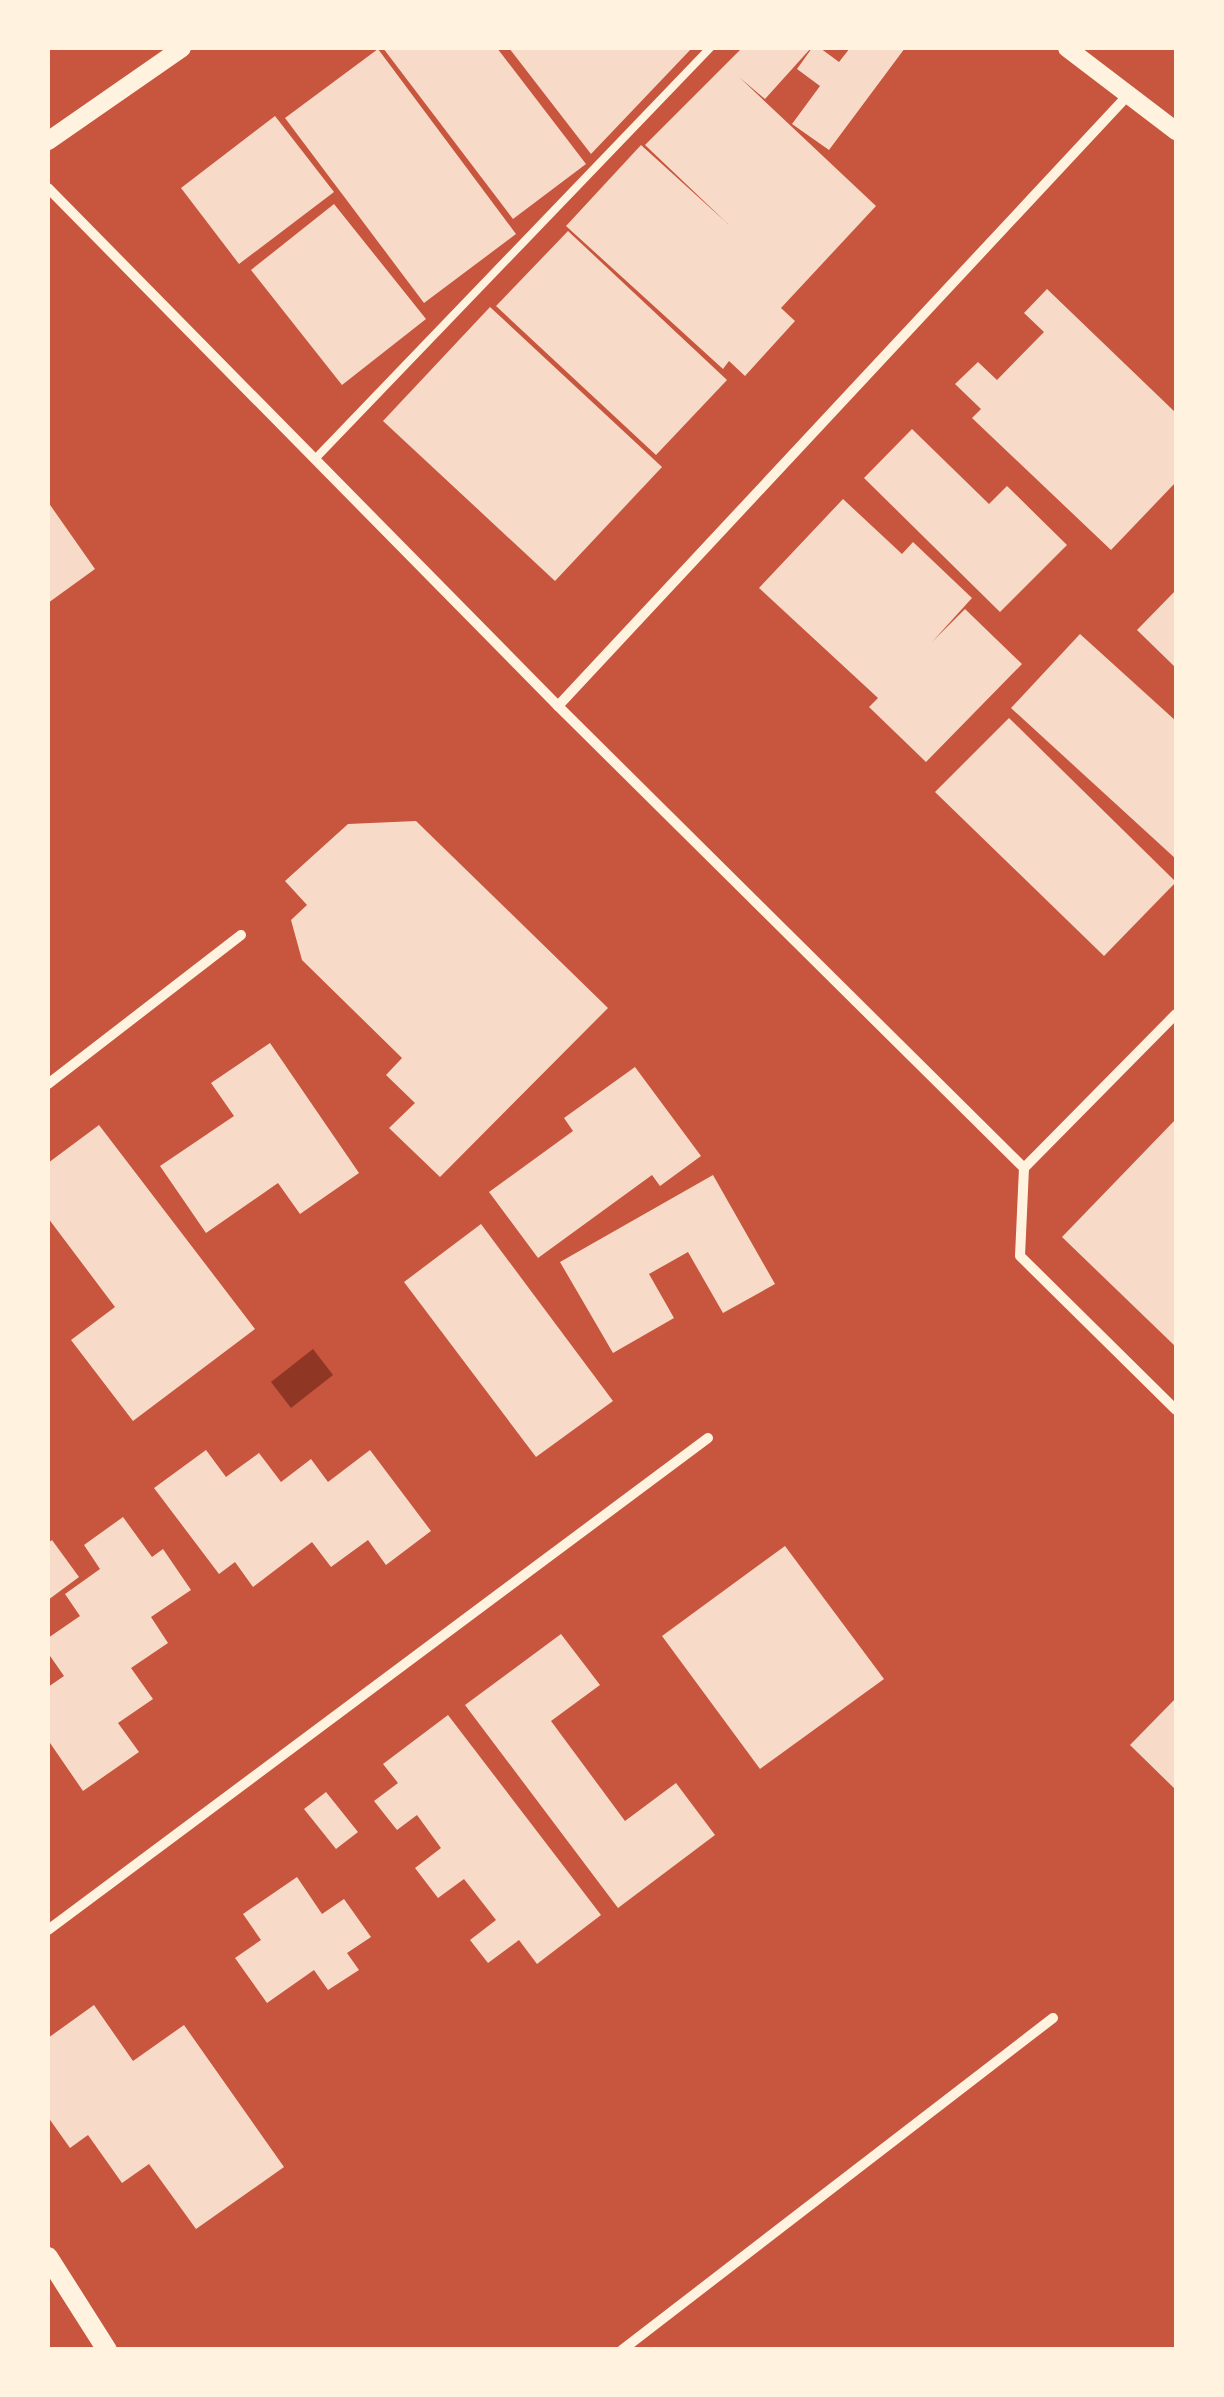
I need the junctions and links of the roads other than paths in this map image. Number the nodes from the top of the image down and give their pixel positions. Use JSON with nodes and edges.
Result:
{"nodes":[{"id":1,"x":182,"y":48,"type":"edge"},
{"id":2,"x":710,"y":48,"type":"edge"},
{"id":3,"x":1067,"y":48,"type":"edge"},
{"id":4,"x":1129,"y":94,"type":"junction"},
{"id":5,"x":1176,"y":131,"type":"edge"},
{"id":6,"x":48,"y":142,"type":"edge"},
{"id":7,"x":48,"y":188,"type":"edge"},
{"id":8,"x":315,"y":460,"type":"junction"},
{"id":9,"x":558,"y":706,"type":"junction"},
{"id":10,"x":241,"y":935,"type":"dead end"},
{"id":11,"x":1176,"y":1014,"type":"edge"},
{"id":12,"x":48,"y":1084,"type":"edge"},
{"id":13,"x":1024,"y":1168,"type":"junction"},
{"id":14,"x":1176,"y":1410,"type":"edge"},
{"id":15,"x":708,"y":1438,"type":"dead end"},
{"id":16,"x":48,"y":1930,"type":"edge"},
{"id":17,"x":1053,"y":2018,"type":"dead end"},
{"id":18,"x":48,"y":2256,"type":"edge"},
{"id":19,"x":107,"y":2350,"type":"edge"},
{"id":20,"x":622,"y":2350,"type":"edge"}],
"edges":[{"from":1,"to":6,"type":"street"},
{"from":2,"to":8,"type":"lane"},
{"from":3,"to":4,"type":"street"},
{"from":4,"to":5,"type":"street"},
{"from":4,"to":9,"type":"street"},
{"from":7,"to":8,"type":"street"},
{"from":8,"to":9,"type":"street"},
{"from":9,"to":13,"type":"street"},
{"from":10,"to":12,"type":"street"},
{"from":11,"to":13,"type":"street"},
{"from":13,"to":14,"type":"street"},
{"from":15,"to":16,"type":"street"},
{"from":17,"to":20,"type":"street"},
{"from":18,"to":19,"type":"main road"}]}
